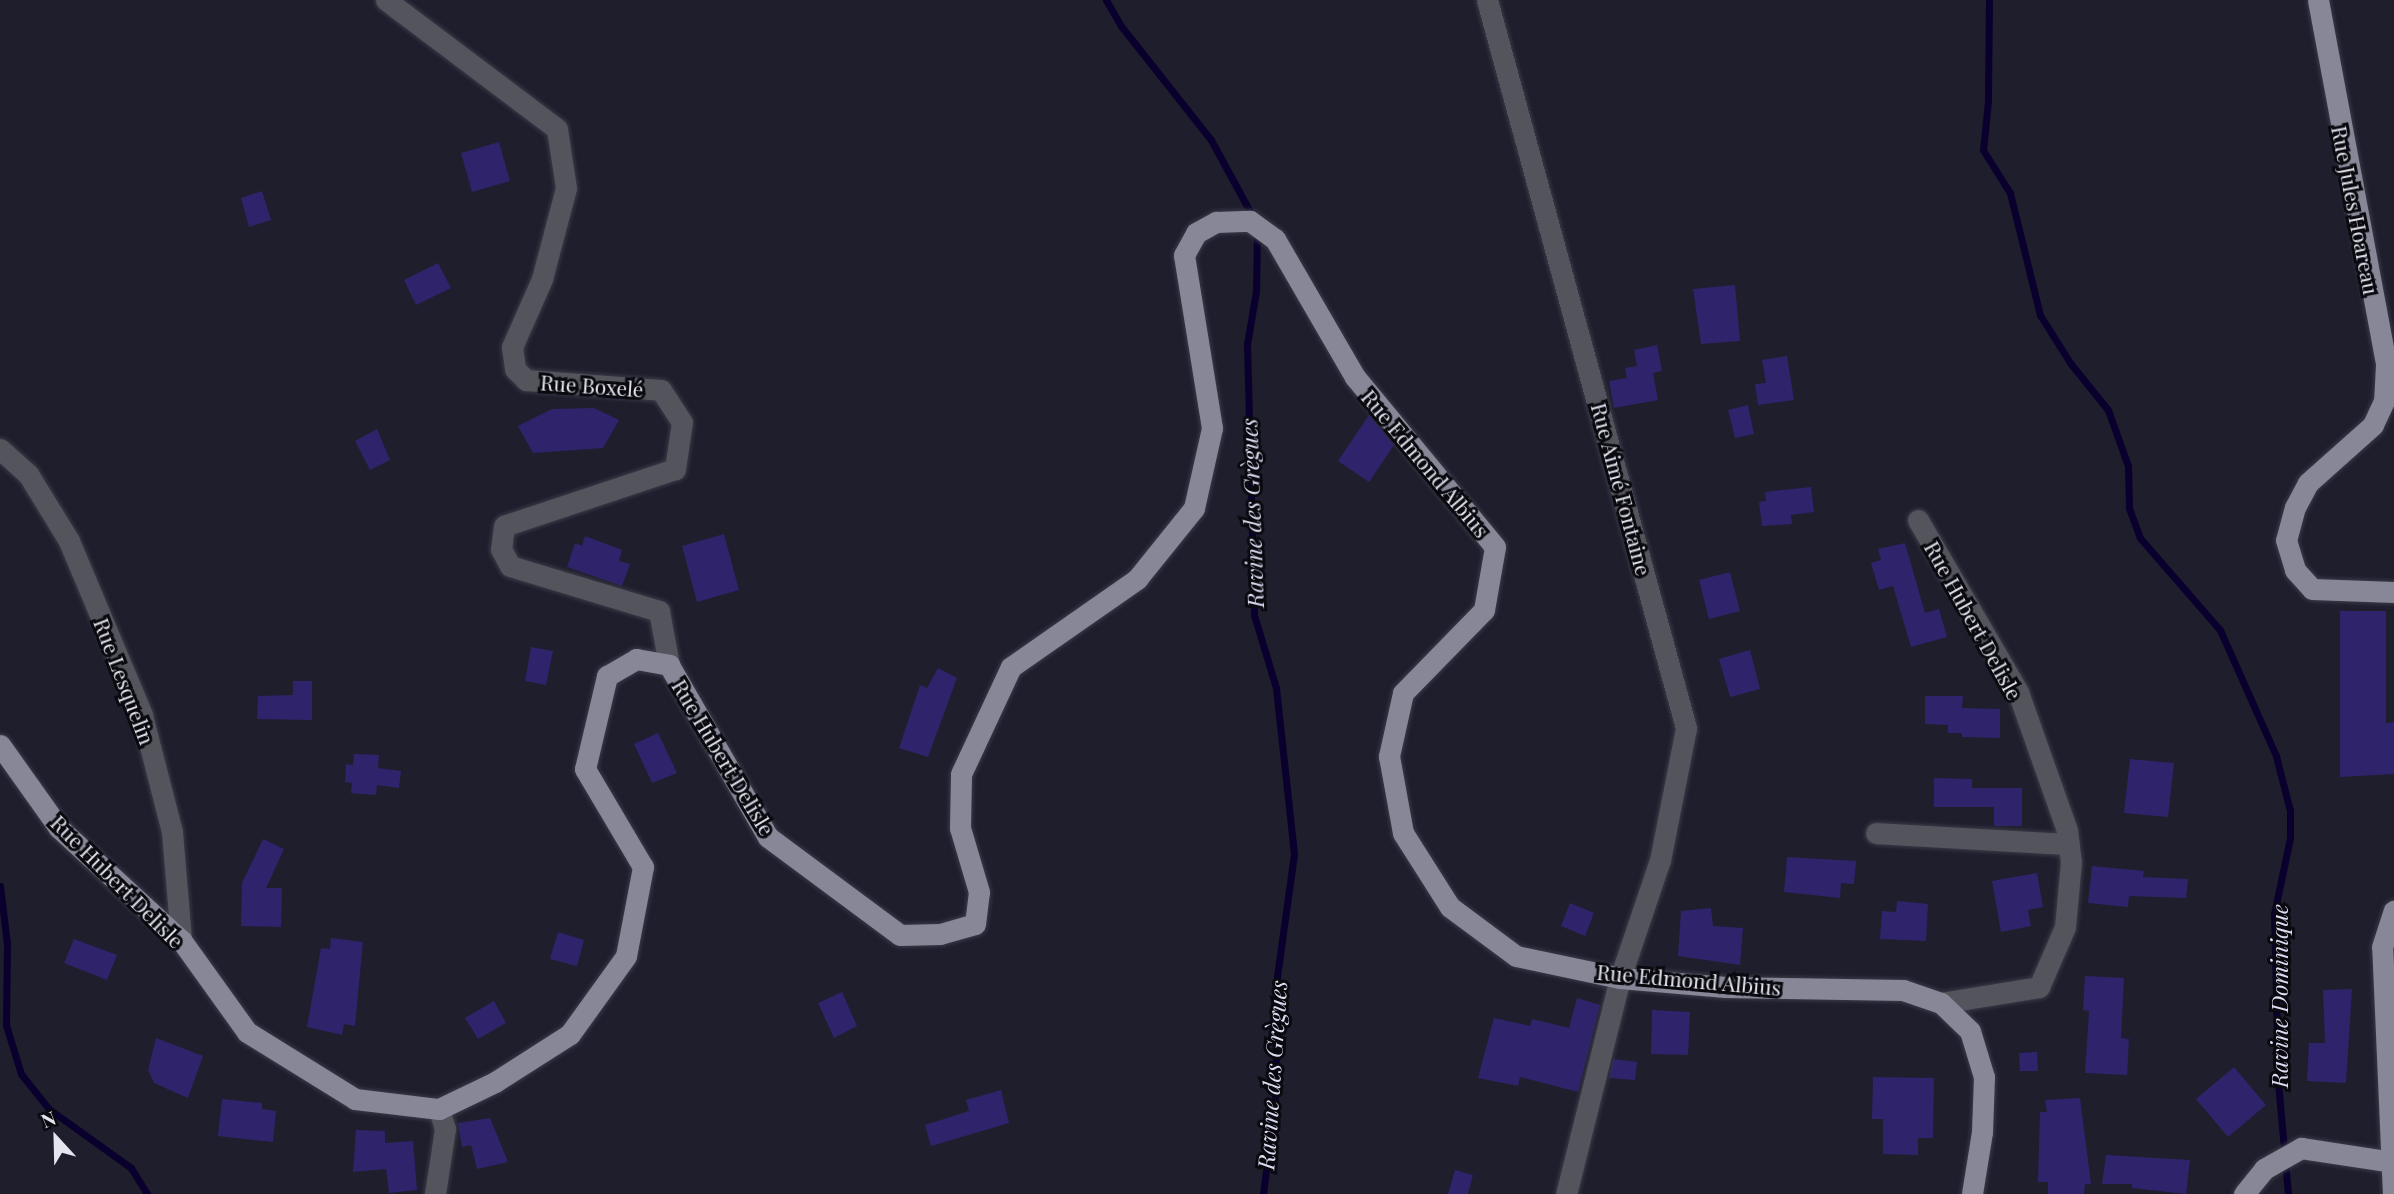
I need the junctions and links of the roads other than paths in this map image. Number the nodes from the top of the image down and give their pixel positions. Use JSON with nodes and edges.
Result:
{"nodes":[{"id":1,"x":386,"y":0,"type":"edge"},
{"id":2,"x":1487,"y":0,"type":"edge"},
{"id":3,"x":2318,"y":0,"type":"edge"},
{"id":4,"x":1184,"y":255,"type":"joint"},
{"id":5,"x":0,"y":449,"type":"edge"},
{"id":6,"x":1919,"y":520,"type":"dead end"},
{"id":7,"x":2394,"y":592,"type":"edge"},
{"id":8,"x":669,"y":665,"type":"junction"},
{"id":9,"x":0,"y":745,"type":"edge"},
{"id":10,"x":1876,"y":833,"type":"dead end"},
{"id":11,"x":2068,"y":845,"type":"junction"},
{"id":12,"x":2394,"y":911,"type":"edge"},
{"id":13,"x":181,"y":940,"type":"junction"},
{"id":14,"x":1620,"y":978,"type":"junction"},
{"id":15,"x":1941,"y":1003,"type":"junction"},
{"id":16,"x":439,"y":1109,"type":"junction"},
{"id":17,"x":2392,"y":1162,"type":"edge"},
{"id":18,"x":435,"y":1194,"type":"edge"},
{"id":19,"x":1566,"y":1194,"type":"edge"},
{"id":20,"x":1972,"y":1194,"type":"edge"},
{"id":21,"x":2244,"y":1194,"type":"edge"},
{"id":22,"x":2393,"y":1194,"type":"edge"}],
"edges":[{"from":1,"to":8,"type":"street","name":"Rue Boxelé"},
{"from":2,"to":14,"type":"street","name":"Rue Aimé Fontaine"},
{"from":3,"to":7,"type":"main road","name":"Rue Jules Hoareau"},
{"from":4,"to":8,"type":"main road","name":"Rue Hubert Delisle"},
{"from":4,"to":14,"type":"main road","name":"Rue Edmond Albius"},
{"from":5,"to":13,"type":"street","name":"Rue Lesquelin"},
{"from":6,"to":11,"type":"street","name":"Rue Hubert Delisle"},
{"from":8,"to":16,"type":"main road","name":"Rue Hubert Delisle"},
{"from":9,"to":13,"type":"main road","name":"Rue Hubert Delisle"},
{"from":10,"to":11,"type":"street"},
{"from":11,"to":15,"type":"street","name":"Rue Hubert Delisle"},
{"from":12,"to":17,"type":"main road"},
{"from":13,"to":16,"type":"main road","name":"Rue Hubert Delisle"},
{"from":14,"to":15,"type":"main road","name":"Rue Edmond Albius"},
{"from":14,"to":19,"type":"street","name":"Rue Aimé Fontaine"},
{"from":15,"to":20,"type":"main road","name":"Rue Edmond Albius"},
{"from":16,"to":18,"type":"street"},
{"from":17,"to":21,"type":"main road"},
{"from":17,"to":22,"type":"main road"}]}
